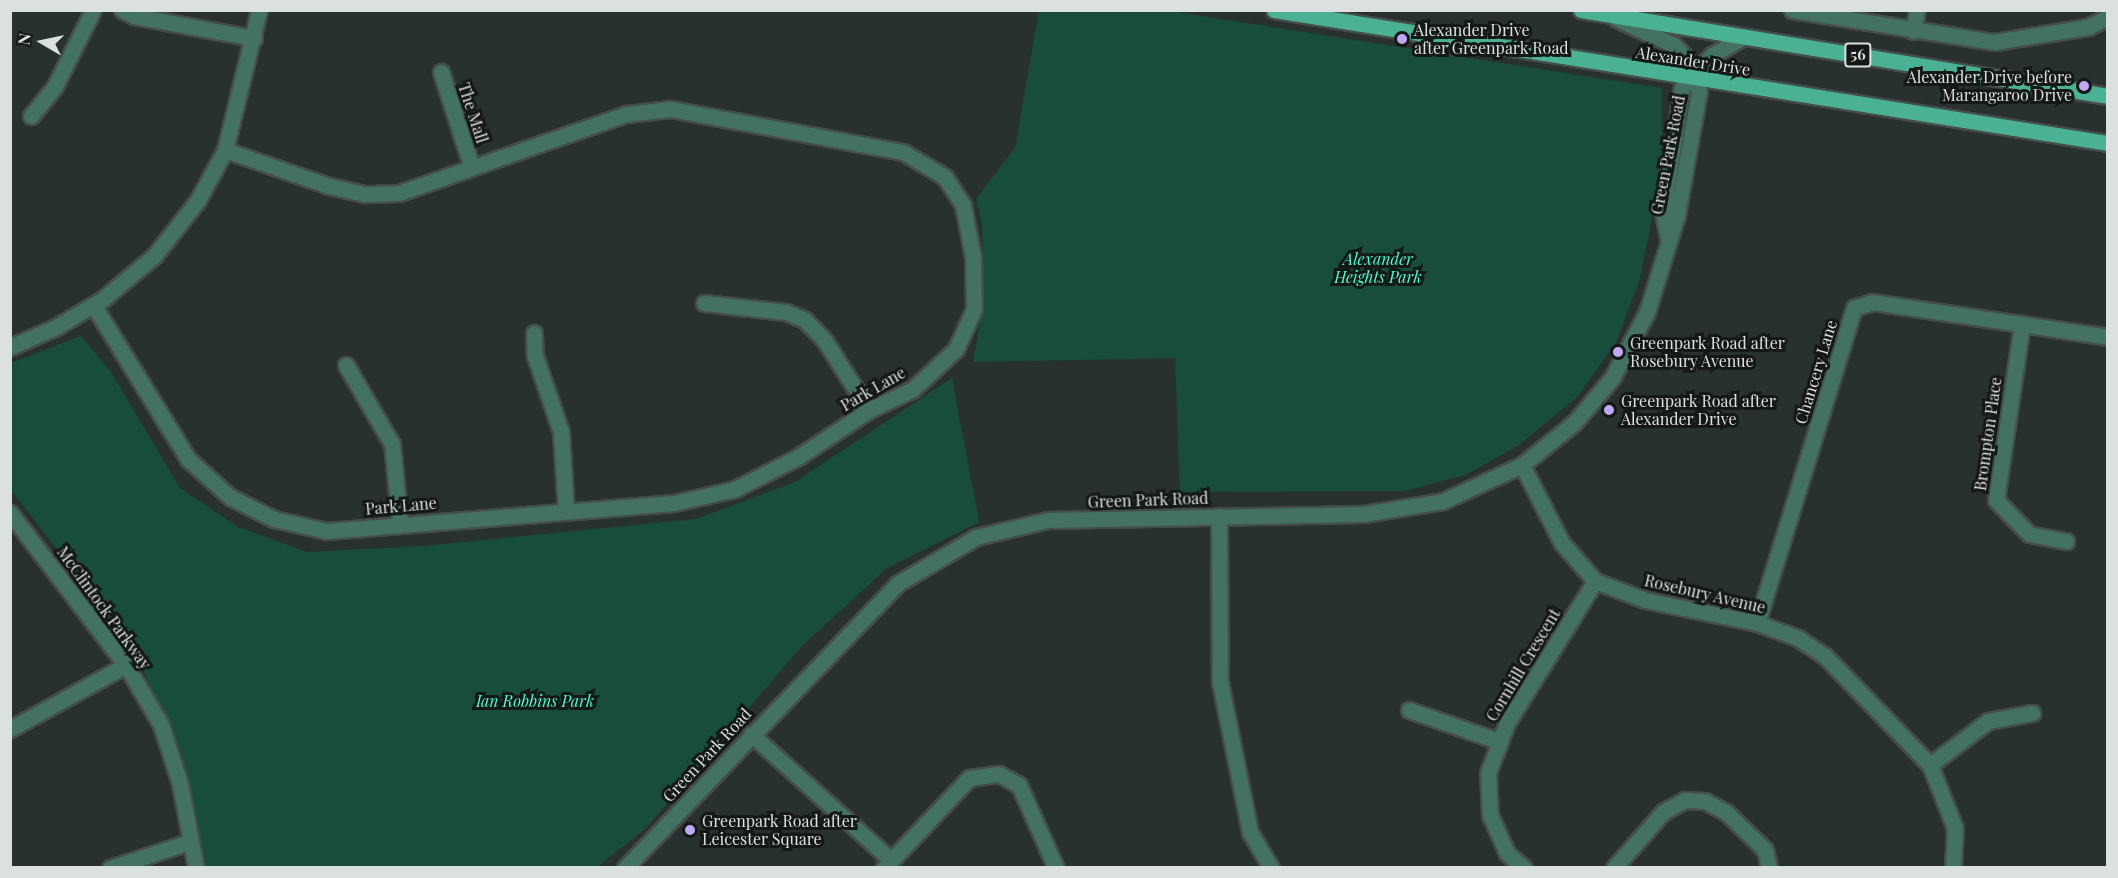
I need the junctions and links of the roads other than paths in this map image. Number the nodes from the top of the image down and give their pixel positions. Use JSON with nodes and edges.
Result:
{"nodes":[{"id":1,"x":93,"y":10,"type":"edge"},
{"id":2,"x":122,"y":10,"type":"edge"},
{"id":3,"x":259,"y":10,"type":"edge"},
{"id":4,"x":1274,"y":10,"type":"edge"},
{"id":5,"x":1581,"y":10,"type":"edge"},
{"id":6,"x":1792,"y":10,"type":"edge"},
{"id":7,"x":1917,"y":10,"type":"edge"},
{"id":8,"x":1609,"y":15,"type":"junction"},
{"id":9,"x":2108,"y":17,"type":"edge"},
{"id":10,"x":1913,"y":31,"type":"junction"},
{"id":11,"x":1743,"y":37,"type":"junction"},
{"id":12,"x":254,"y":38,"type":"junction"},
{"id":13,"x":441,"y":72,"type":"dead end"},
{"id":14,"x":1692,"y":79,"type":"junction"},
{"id":15,"x":2108,"y":96,"type":"edge"},
{"id":16,"x":31,"y":116,"type":"dead end"},
{"id":17,"x":2108,"y":143,"type":"edge"},
{"id":18,"x":225,"y":150,"type":"junction"},
{"id":19,"x":471,"y":165,"type":"junction"},
{"id":20,"x":704,"y":303,"type":"dead end"},
{"id":21,"x":94,"y":306,"type":"junction"},
{"id":22,"x":2022,"y":324,"type":"junction"},
{"id":23,"x":534,"y":333,"type":"dead end"},
{"id":24,"x":2108,"y":337,"type":"edge"},
{"id":25,"x":10,"y":347,"type":"edge"},
{"id":26,"x":346,"y":365,"type":"dead end"},
{"id":27,"x":869,"y":410,"type":"junction"},
{"id":28,"x":1522,"y":465,"type":"junction"},
{"id":29,"x":566,"y":511,"type":"junction"},
{"id":30,"x":1219,"y":516,"type":"junction"},
{"id":31,"x":12,"y":517,"type":"edge"},
{"id":32,"x":400,"y":524,"type":"junction"},
{"id":33,"x":2066,"y":541,"type":"dead end"},
{"id":34,"x":1595,"y":581,"type":"junction"},
{"id":35,"x":1756,"y":623,"type":"junction"},
{"id":36,"x":126,"y":665,"type":"junction"},
{"id":37,"x":1409,"y":710,"type":"dead end"},
{"id":38,"x":2032,"y":713,"type":"dead end"},
{"id":39,"x":10,"y":729,"type":"edge"},
{"id":40,"x":751,"y":734,"type":"junction"},
{"id":41,"x":1498,"y":741,"type":"junction"},
{"id":42,"x":1930,"y":765,"type":"junction"},
{"id":43,"x":189,"y":842,"type":"junction"},
{"id":44,"x":887,"y":864,"type":"edge"},
{"id":45,"x":110,"y":867,"type":"edge"},
{"id":46,"x":195,"y":867,"type":"edge"},
{"id":47,"x":625,"y":867,"type":"edge"},
{"id":48,"x":1056,"y":867,"type":"edge"},
{"id":49,"x":1271,"y":867,"type":"edge"},
{"id":50,"x":1524,"y":867,"type":"edge"},
{"id":51,"x":1614,"y":867,"type":"edge"},
{"id":52,"x":1769,"y":867,"type":"edge"},
{"id":53,"x":1953,"y":867,"type":"edge"}],
"edges":[{"from":1,"to":16,"type":"street"},
{"from":2,"to":12,"type":"street"},
{"from":3,"to":12,"type":"street"},
{"from":4,"to":14,"type":"main road","name":"Alexander Drive"},
{"from":5,"to":8,"type":"main road","name":"Alexander Drive","number":"56"},
{"from":6,"to":10,"type":"street"},
{"from":7,"to":10,"type":"street"},
{"from":8,"to":11,"type":"main road","name":"Alexander Drive","number":"56"},
{"from":8,"to":14,"type":"street","name":"Green Park Road"},
{"from":9,"to":10,"type":"street"},
{"from":11,"to":14,"type":"street","name":"Green Park Road"},
{"from":11,"to":15,"type":"main road","name":"Alexander Drive","number":"56"},
{"from":12,"to":18,"type":"street"},
{"from":13,"to":19,"type":"street","name":"The Mall"},
{"from":14,"to":17,"type":"main road","name":"Alexander Drive"},
{"from":14,"to":28,"type":"street","name":"Green Park Road"},
{"from":18,"to":19,"type":"street","name":"Park Lane"},
{"from":18,"to":21,"type":"street"},
{"from":19,"to":27,"type":"street","name":"Park Lane"},
{"from":20,"to":27,"type":"street"},
{"from":21,"to":25,"type":"street"},
{"from":21,"to":32,"type":"street","name":"Park Lane"},
{"from":22,"to":24,"type":"street","name":"Chancery Lane"},
{"from":22,"to":33,"type":"street","name":"Brompton Place"},
{"from":22,"to":35,"type":"street","name":"Chancery Lane"},
{"from":23,"to":29,"type":"street"},
{"from":26,"to":32,"type":"street"},
{"from":27,"to":29,"type":"street","name":"Park Lane"},
{"from":28,"to":30,"type":"street","name":"Green Park Road"},
{"from":28,"to":34,"type":"street","name":"Rosebury Avenue"},
{"from":29,"to":32,"type":"street","name":"Park Lane"},
{"from":30,"to":40,"type":"street","name":"Green Park Road"},
{"from":30,"to":49,"type":"street"},
{"from":31,"to":36,"type":"street","name":"McClintock Parkway"},
{"from":34,"to":35,"type":"street","name":"Rosebury Avenue"},
{"from":34,"to":41,"type":"street","name":"Cornhill Crescent"},
{"from":35,"to":42,"type":"street","name":"Rosebury Avenue"},
{"from":36,"to":39,"type":"street"},
{"from":36,"to":43,"type":"street","name":"McClintock Parkway"},
{"from":37,"to":41,"type":"street"},
{"from":38,"to":42,"type":"street"},
{"from":40,"to":44,"type":"street"},
{"from":40,"to":47,"type":"street","name":"Green Park Road"},
{"from":41,"to":50,"type":"street","name":"Cornhill Crescent"},
{"from":42,"to":53,"type":"street","name":"Rosebury Avenue"},
{"from":43,"to":45,"type":"street"},
{"from":43,"to":46,"type":"street","name":"McClintock Parkway"},
{"from":44,"to":48,"type":"street"},
{"from":51,"to":52,"type":"street"}]}
